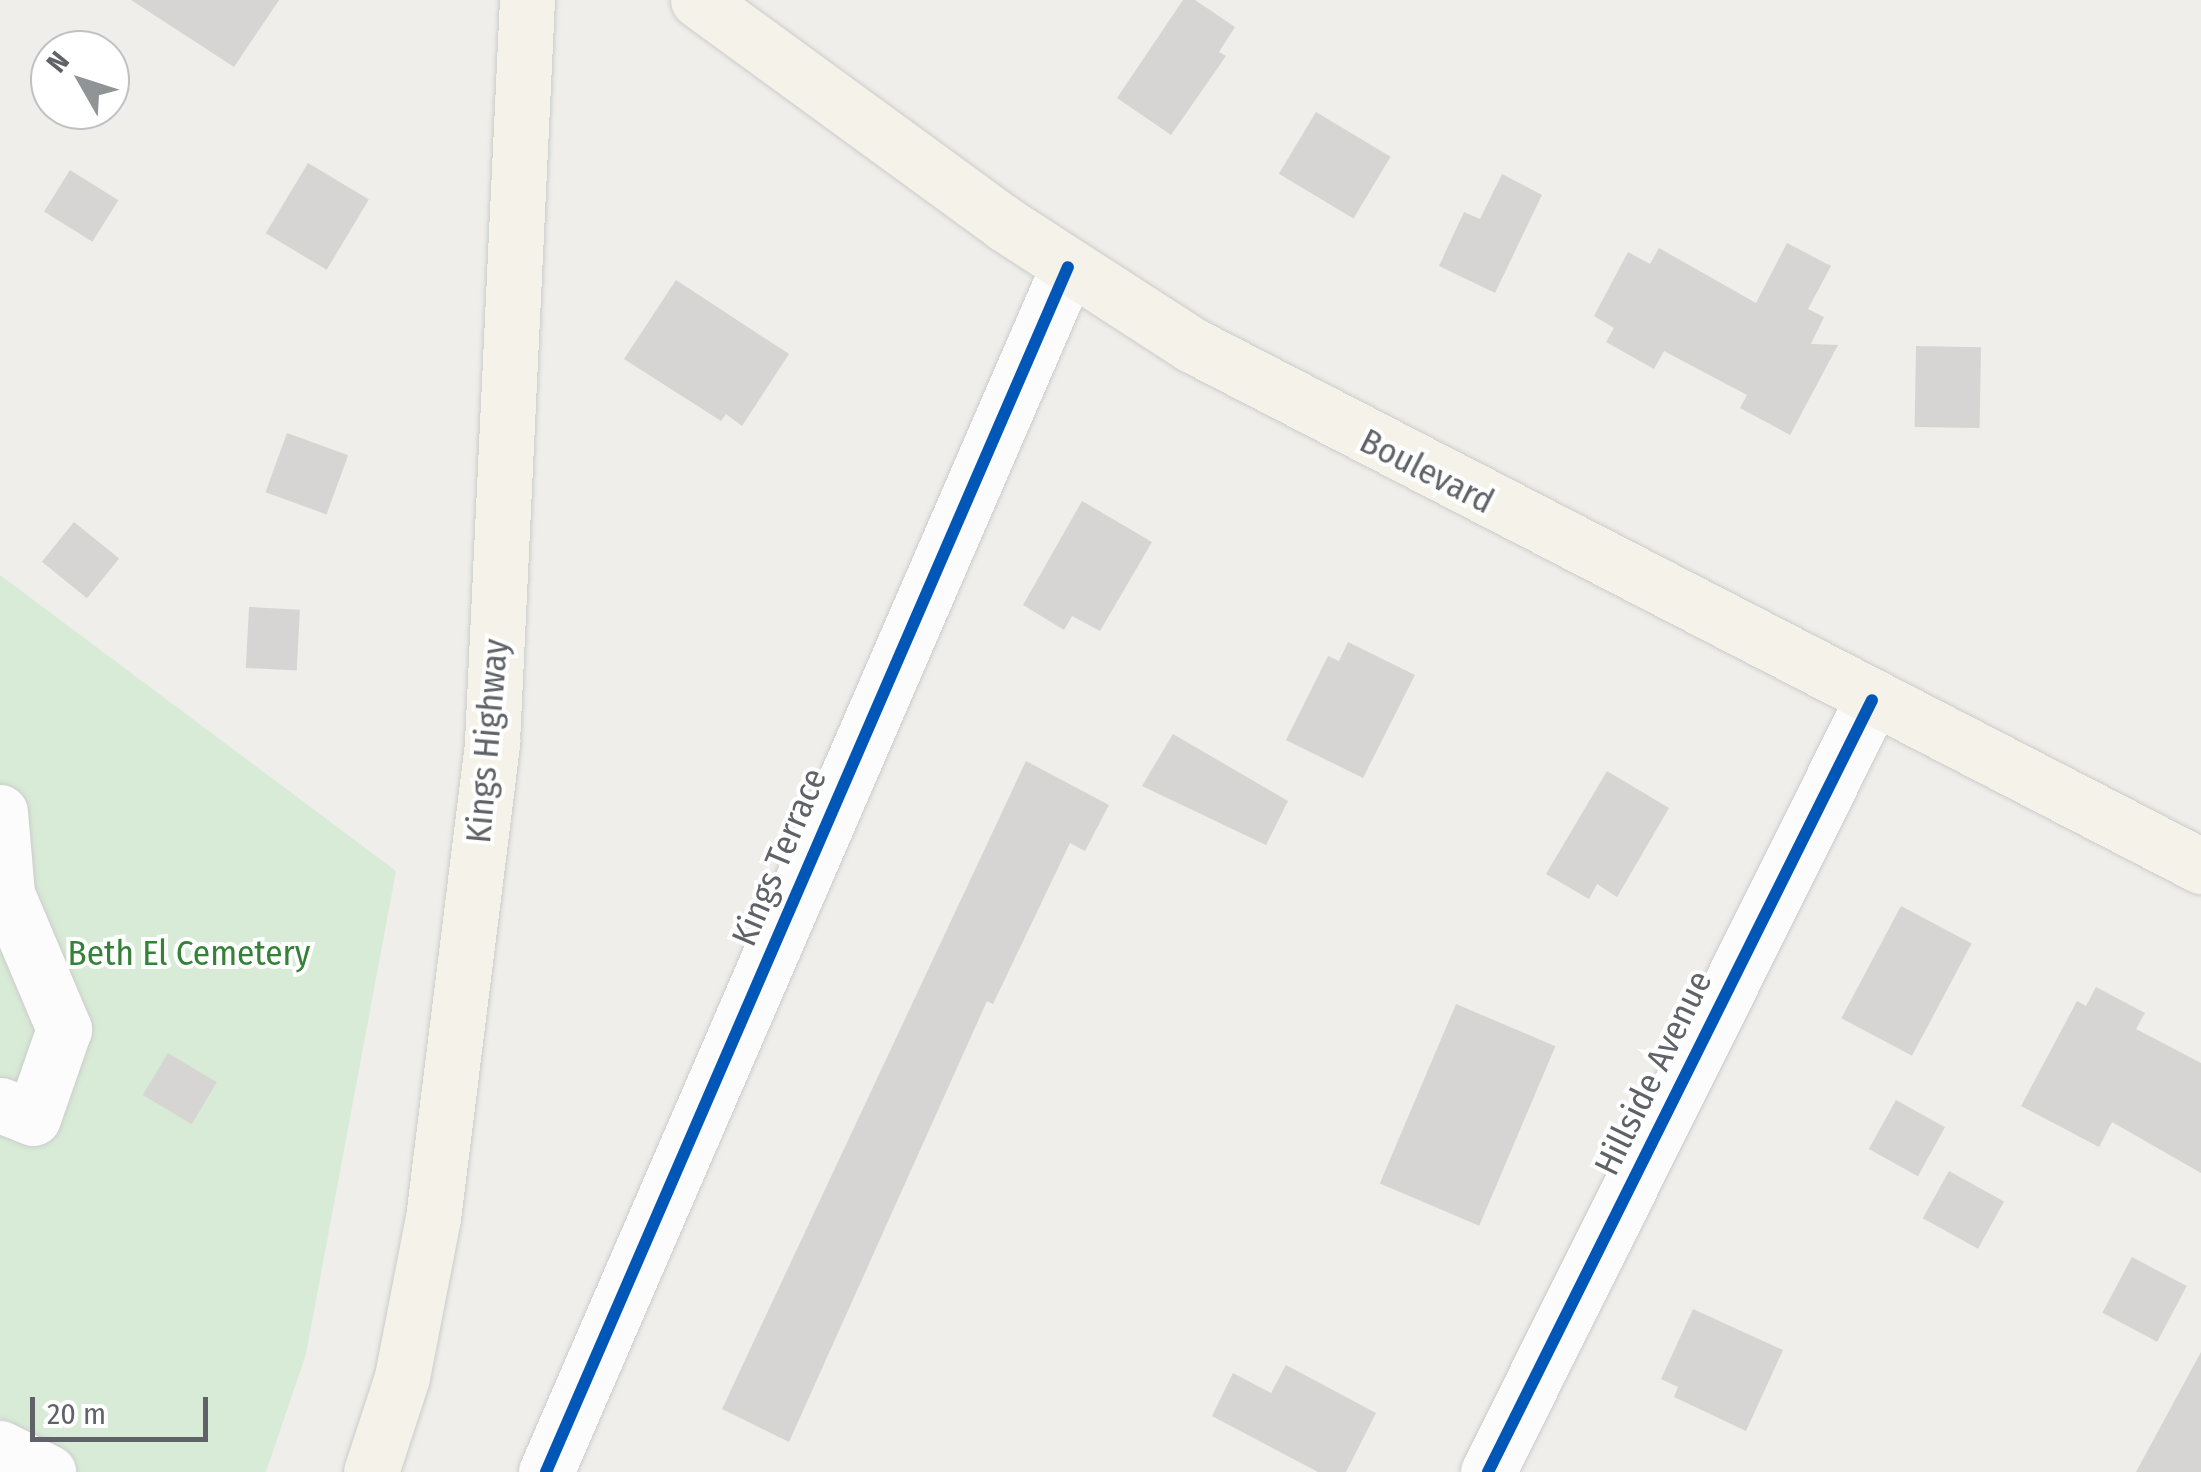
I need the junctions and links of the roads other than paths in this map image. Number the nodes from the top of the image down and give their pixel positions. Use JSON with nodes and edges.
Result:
{"nodes":[{"id":1,"x":527,"y":0,"type":"edge"},
{"id":2,"x":698,"y":0,"type":"edge"},
{"id":3,"x":1068,"y":266,"type":"junction"},
{"id":4,"x":1872,"y":700,"type":"junction"},
{"id":5,"x":0,"y":812,"type":"edge"},
{"id":6,"x":2201,"y":866,"type":"edge"},
{"id":7,"x":0,"y":1106,"type":"edge"},
{"id":8,"x":0,"y":1448,"type":"edge"},
{"id":9,"x":48,"y":1472,"type":"edge"},
{"id":10,"x":371,"y":1472,"type":"edge"},
{"id":11,"x":546,"y":1472,"type":"edge"},
{"id":12,"x":1488,"y":1472,"type":"edge"}],
"edges":[{"from":1,"to":10,"type":"main road","name":"Kings Highway"},
{"from":2,"to":3,"type":"main road","name":"Boulevard"},
{"from":3,"to":4,"type":"main road","name":"Boulevard"},
{"from":3,"to":11,"type":"street","name":"Kings Terrace"},
{"from":4,"to":6,"type":"main road","name":"Boulevard"},
{"from":4,"to":12,"type":"street","name":"Hillside Avenue"},
{"from":5,"to":7,"type":"street"},
{"from":8,"to":9,"type":"street"}]}
